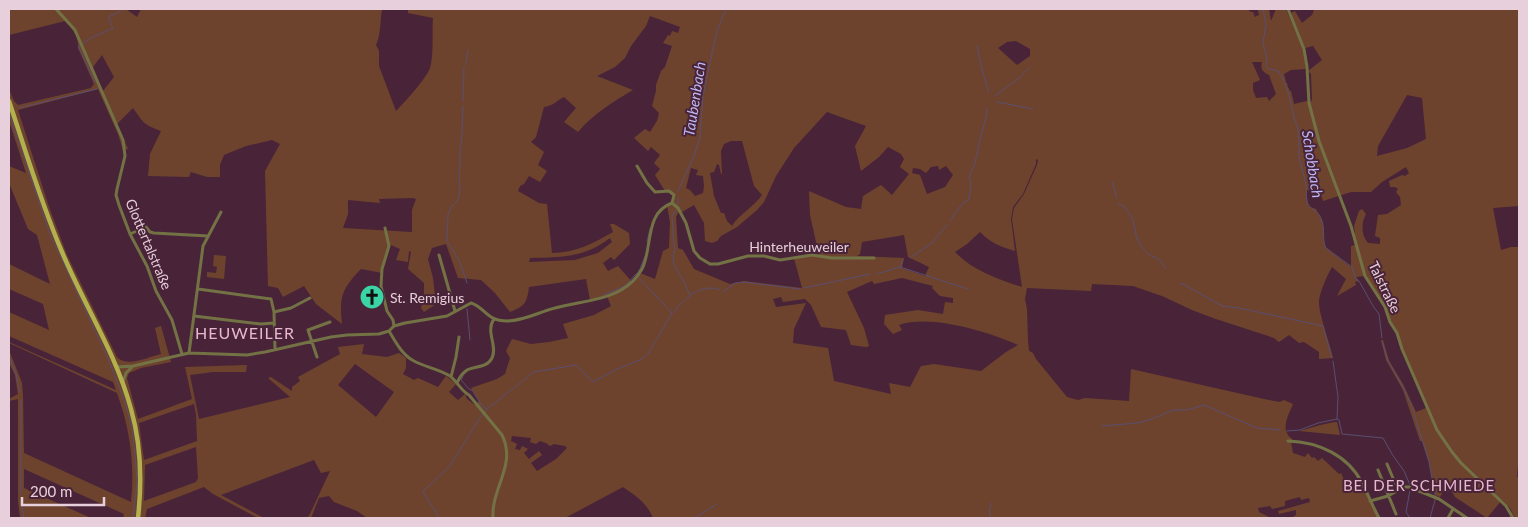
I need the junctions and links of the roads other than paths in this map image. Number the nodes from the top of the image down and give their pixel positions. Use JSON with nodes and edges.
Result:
{"nodes":[{"id":1,"x":56,"y":9,"type":"edge"},
{"id":2,"x":1288,"y":9,"type":"edge"},
{"id":3,"x":9,"y":101,"type":"edge"},
{"id":4,"x":636,"y":166,"type":"dead end"},
{"id":5,"x":672,"y":203,"type":"junction"},
{"id":6,"x":221,"y":212,"type":"dead end"},
{"id":7,"x":385,"y":228,"type":"dead end"},
{"id":8,"x":130,"y":234,"type":"junction"},
{"id":9,"x":208,"y":236,"type":"junction"},
{"id":10,"x":439,"y":255,"type":"dead end"},
{"id":11,"x":874,"y":258,"type":"dead end"},
{"id":12,"x":198,"y":289,"type":"junction"},
{"id":13,"x":310,"y":298,"type":"dead end"},
{"id":14,"x":455,"y":311,"type":"junction"},
{"id":15,"x":274,"y":312,"type":"junction"},
{"id":16,"x":194,"y":316,"type":"junction"},
{"id":17,"x":494,"y":319,"type":"junction"},
{"id":18,"x":330,"y":322,"type":"dead end"},
{"id":19,"x":274,"y":323,"type":"junction"},
{"id":20,"x":394,"y":326,"type":"junction"},
{"id":21,"x":304,"y":328,"type":"dead end"},
{"id":22,"x":308,"y":330,"type":"junction"},
{"id":23,"x":388,"y":331,"type":"junction"},
{"id":24,"x":458,"y":337,"type":"dead end"},
{"id":25,"x":312,"y":341,"type":"junction"},
{"id":26,"x":275,"y":350,"type":"junction"},
{"id":27,"x":189,"y":353,"type":"junction"},
{"id":28,"x":182,"y":354,"type":"junction"},
{"id":29,"x":317,"y":357,"type":"dead end"},
{"id":30,"x":133,"y":366,"type":"junction"},
{"id":31,"x":117,"y":369,"type":"junction"},
{"id":32,"x":128,"y":370,"type":"junction"},
{"id":33,"x":451,"y":377,"type":"junction"},
{"id":34,"x":122,"y":382,"type":"junction"},
{"id":35,"x":457,"y":382,"type":"junction"},
{"id":36,"x":1288,"y":441,"type":"dead end"},
{"id":37,"x":1387,"y":464,"type":"dead end"},
{"id":38,"x":1378,"y":470,"type":"dead end"},
{"id":39,"x":1391,"y":475,"type":"junction"},
{"id":40,"x":1382,"y":478,"type":"junction"},
{"id":41,"x":1398,"y":490,"type":"junction"},
{"id":42,"x":1388,"y":496,"type":"junction"},
{"id":43,"x":1370,"y":501,"type":"junction"},
{"id":44,"x":1453,"y":509,"type":"junction"},
{"id":45,"x":1396,"y":514,"type":"dead end"},
{"id":46,"x":138,"y":518,"type":"edge"},
{"id":47,"x":493,"y":518,"type":"edge"},
{"id":48,"x":1379,"y":518,"type":"edge"},
{"id":49,"x":1448,"y":518,"type":"edge"},
{"id":50,"x":1467,"y":518,"type":"edge"},
{"id":51,"x":1513,"y":518,"type":"edge"}],
"edges":[{"from":1,"to":8,"type":"street","name":"Glottertalstraße"},
{"from":2,"to":51,"type":"street","name":"Talstraße"},
{"from":3,"to":31,"type":"main road"},
{"from":4,"to":5,"type":"street","name":"Hinterheuweiler"},
{"from":5,"to":11,"type":"street","name":"Hinterheuweiler"},
{"from":5,"to":17,"type":"street"},
{"from":6,"to":9,"type":"street"},
{"from":7,"to":20,"type":"street"},
{"from":8,"to":9,"type":"street"},
{"from":8,"to":28,"type":"street","name":"Glottertalstraße"},
{"from":9,"to":12,"type":"street"},
{"from":10,"to":14,"type":"street"},
{"from":12,"to":15,"type":"street"},
{"from":12,"to":16,"type":"street"},
{"from":13,"to":15,"type":"street"},
{"from":14,"to":17,"type":"street"},
{"from":14,"to":20,"type":"street"},
{"from":15,"to":19,"type":"street"},
{"from":16,"to":19,"type":"street"},
{"from":16,"to":27,"type":"street"},
{"from":17,"to":35,"type":"street"},
{"from":18,"to":22,"type":"street"},
{"from":19,"to":26,"type":"street"},
{"from":20,"to":23,"type":"street"},
{"from":21,"to":22,"type":"street"},
{"from":22,"to":25,"type":"street"},
{"from":23,"to":25,"type":"street"},
{"from":23,"to":33,"type":"street"},
{"from":24,"to":33,"type":"street"},
{"from":25,"to":26,"type":"street"},
{"from":25,"to":29,"type":"street"},
{"from":26,"to":27,"type":"street"},
{"from":27,"to":28,"type":"street"},
{"from":28,"to":30,"type":"street"},
{"from":30,"to":31,"type":"street"},
{"from":30,"to":32,"type":"street"},
{"from":31,"to":32,"type":"street"},
{"from":31,"to":34,"type":"main road"},
{"from":32,"to":34,"type":"street"},
{"from":33,"to":35,"type":"street"},
{"from":34,"to":46,"type":"main road"},
{"from":35,"to":47,"type":"street"},
{"from":36,"to":43,"type":"street"},
{"from":37,"to":39,"type":"street"},
{"from":38,"to":40,"type":"street"},
{"from":39,"to":40,"type":"street"},
{"from":39,"to":41,"type":"street"},
{"from":40,"to":42,"type":"street"},
{"from":41,"to":42,"type":"street"},
{"from":41,"to":44,"type":"street"},
{"from":42,"to":43,"type":"street"},
{"from":42,"to":45,"type":"street"},
{"from":43,"to":48,"type":"street"},
{"from":44,"to":49,"type":"street"},
{"from":44,"to":50,"type":"street"}]}
